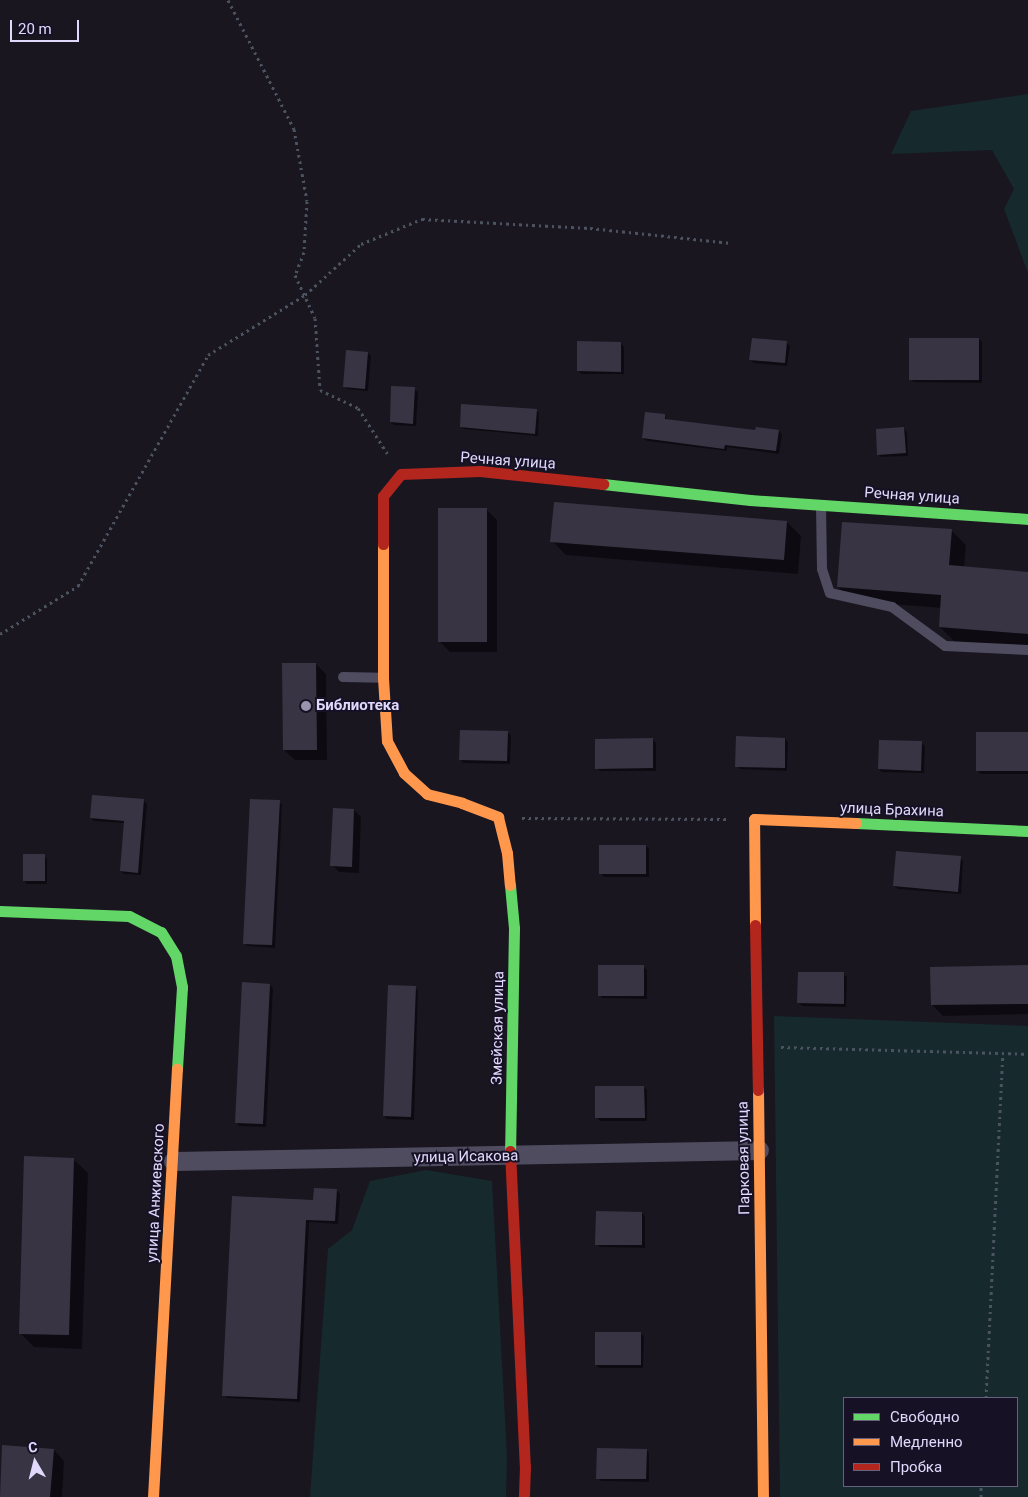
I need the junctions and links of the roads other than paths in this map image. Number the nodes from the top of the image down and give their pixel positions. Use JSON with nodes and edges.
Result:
{"nodes":[{"id":1,"x":821,"y":505,"type":"junction"},
{"id":2,"x":1028,"y":519,"type":"edge"},
{"id":3,"x":1028,"y":650,"type":"edge"},
{"id":4,"x":343,"y":677,"type":"dead end"},
{"id":5,"x":383,"y":678,"type":"junction"},
{"id":6,"x":754,"y":819,"type":"joint"},
{"id":7,"x":1028,"y":831,"type":"edge"},
{"id":8,"x":0,"y":911,"type":"edge"},
{"id":9,"x":759,"y":1150,"type":"junction"},
{"id":10,"x":510,"y":1156,"type":"junction"},
{"id":11,"x":173,"y":1161,"type":"junction"},
{"id":12,"x":153,"y":1497,"type":"edge"},
{"id":13,"x":524,"y":1497,"type":"edge"},
{"id":14,"x":763,"y":1497,"type":"edge"}],
"edges":[{"from":1,"to":2,"type":"street","name":"Речная улица"},
{"from":1,"to":3,"type":"lane"},
{"from":1,"to":5,"type":"street","name":"Речная улица"},
{"from":4,"to":5,"type":"lane"},
{"from":5,"to":10,"type":"street","name":"Змейская улица"},
{"from":6,"to":7,"type":"street","name":"улица Брахина"},
{"from":6,"to":9,"type":"street","name":"Парковая улица"},
{"from":8,"to":11,"type":"street","name":"улица Анжиевского"},
{"from":9,"to":10,"type":"street","name":"улица Исакова"},
{"from":9,"to":14,"type":"street","name":"Парковая улица"},
{"from":10,"to":11,"type":"street","name":"улица Исакова"},
{"from":10,"to":13,"type":"street","name":"Змейская улица"},
{"from":11,"to":12,"type":"street","name":"улица Анжиевского"}]}
